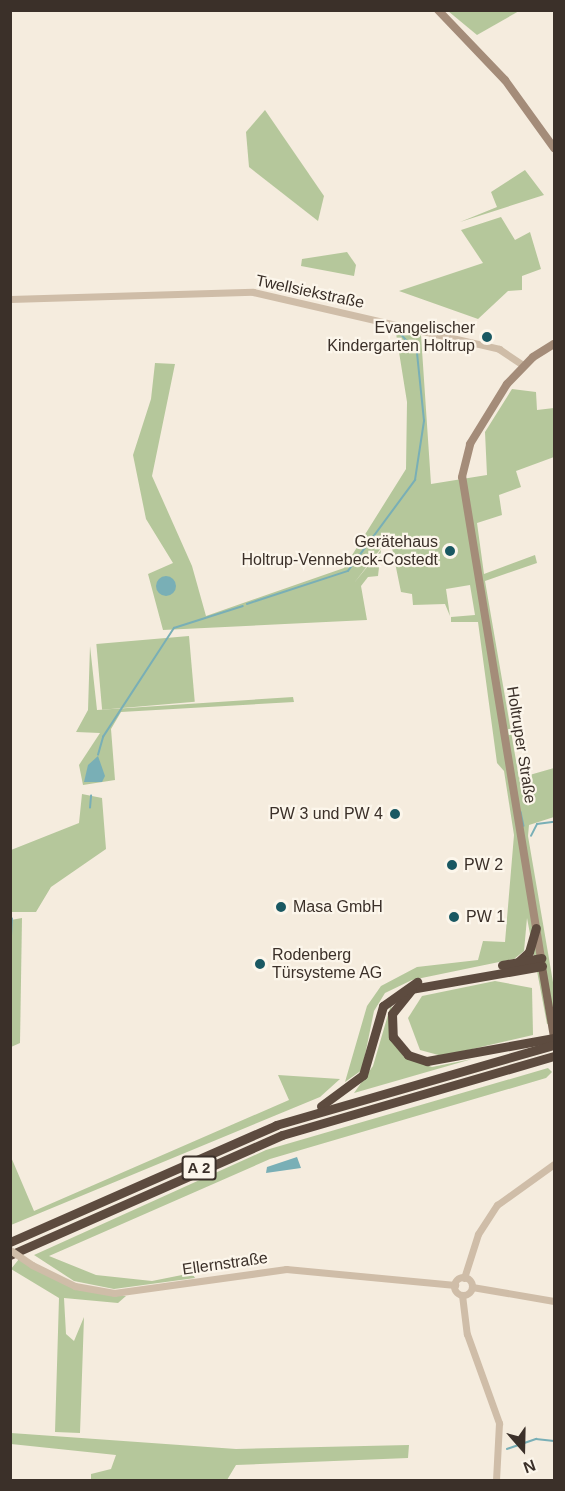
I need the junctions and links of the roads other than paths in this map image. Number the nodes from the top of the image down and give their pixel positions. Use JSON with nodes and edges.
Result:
{"nodes":[{"id":1,"x":438,"y":10,"type":"edge"},
{"id":2,"x":555,"y":148,"type":"edge"},
{"id":3,"x":10,"y":299,"type":"edge"},
{"id":4,"x":555,"y":344,"type":"edge"},
{"id":5,"x":524,"y":365,"type":"junction"},
{"id":6,"x":536,"y":928,"type":"junction"},
{"id":7,"x":517,"y":962,"type":"junction"},
{"id":8,"x":542,"y":962,"type":"junction"},
{"id":9,"x":555,"y":1038,"type":"edge"},
{"id":10,"x":555,"y":1045,"type":"edge"},
{"id":11,"x":555,"y":1056,"type":"edge"},
{"id":12,"x":555,"y":1062,"type":"edge"},
{"id":13,"x":501,"y":1071,"type":"junction"},
{"id":14,"x":297,"y":1118,"type":"junction"},
{"id":15,"x":555,"y":1164,"type":"edge"},
{"id":16,"x":555,"y":1169,"type":"edge"},
{"id":17,"x":540,"y":1173,"type":"junction"},
{"id":18,"x":10,"y":1242,"type":"edge"},
{"id":19,"x":10,"y":1252,"type":"edge"},
{"id":20,"x":464,"y":1278,"type":"junction"},
{"id":21,"x":455,"y":1285,"type":"junction"},
{"id":22,"x":472,"y":1287,"type":"junction"},
{"id":23,"x":462,"y":1295,"type":"junction"},
{"id":24,"x":555,"y":1301,"type":"edge"},
{"id":25,"x":496,"y":1480,"type":"edge"}],
"edges":[{"from":1,"to":2,"type":"main road"},
{"from":3,"to":5,"type":"street","name":"Twellsiekstraße"},
{"from":4,"to":5,"type":"main road","name":"Holtruper Straße"},
{"from":5,"to":6,"type":"main road","name":"Holtruper Straße"},
{"from":6,"to":7,"type":"highway"},
{"from":6,"to":8,"type":"main road","name":"Holtruper Straße"},
{"from":7,"to":8,"type":"highway"},
{"from":7,"to":14,"type":"highway"},
{"from":8,"to":9,"type":"main road"},
{"from":8,"to":9,"type":"highway"},
{"from":10,"to":14,"type":"highway","number":"A 2"},
{"from":11,"to":13,"type":"highway","number":"A 2"},
{"from":12,"to":13,"type":"highway"},
{"from":13,"to":19,"type":"highway","number":"A 2"},
{"from":14,"to":18,"type":"highway","number":"A 2"},
{"from":15,"to":17,"type":"street"},
{"from":16,"to":17,"type":"street"},
{"from":17,"to":20,"type":"street"},
{"from":19,"to":21,"type":"street","name":"Ellernstraße","bridge":true},
{"from":20,"to":21,"type":"street"},
{"from":20,"to":22,"type":"street"},
{"from":21,"to":23,"type":"street"},
{"from":22,"to":23,"type":"street"},
{"from":22,"to":24,"type":"street"},
{"from":23,"to":25,"type":"street"}]}
